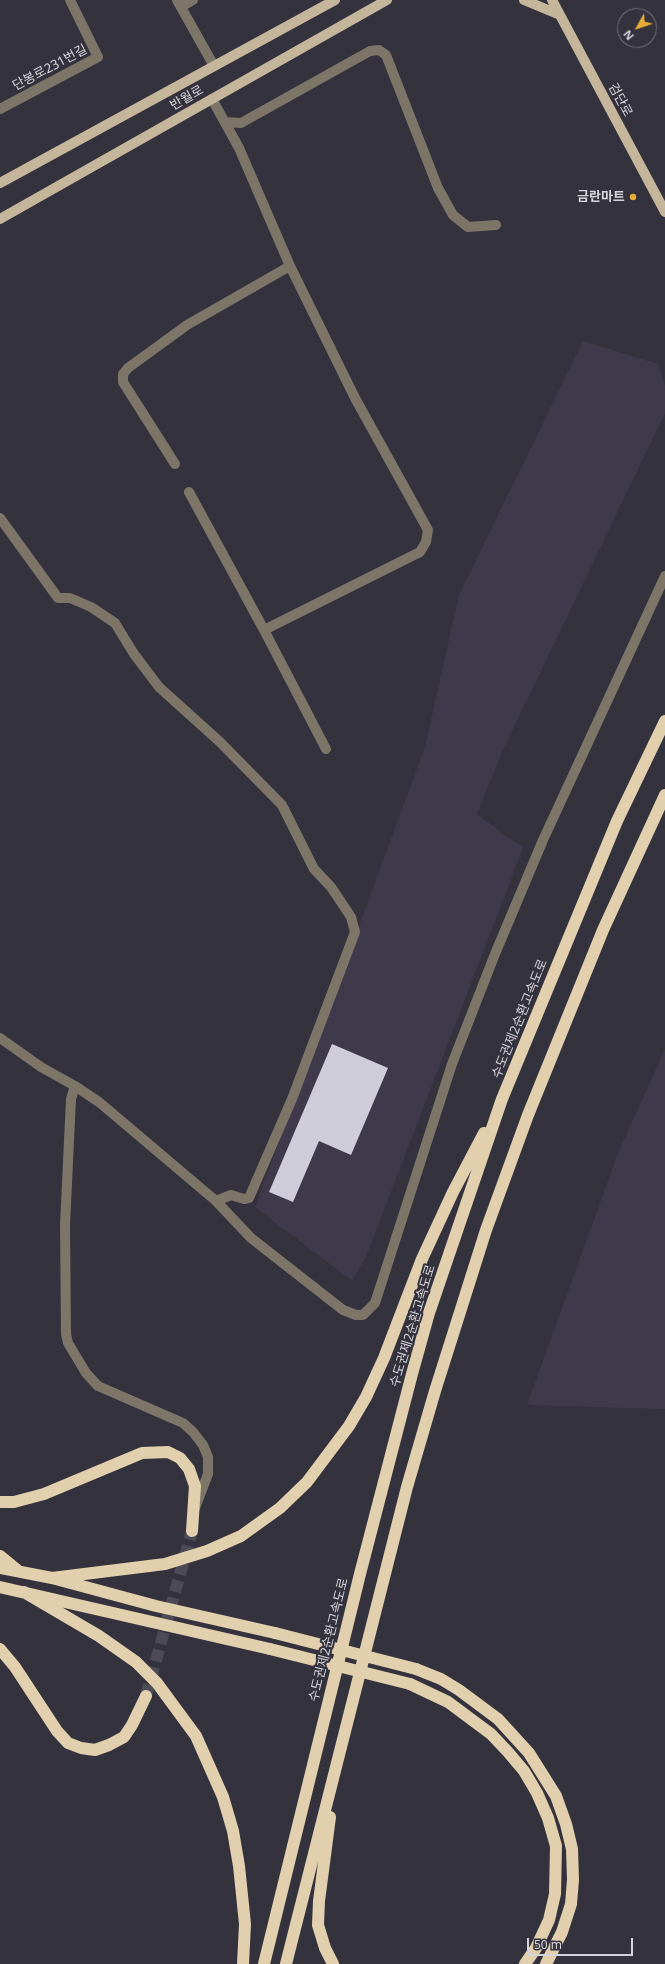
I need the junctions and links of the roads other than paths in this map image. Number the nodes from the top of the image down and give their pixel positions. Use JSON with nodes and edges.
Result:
{"nodes":[{"id":1,"x":70,"y":0,"type":"edge"},
{"id":2,"x":193,"y":0,"type":"edge"},
{"id":3,"x":335,"y":0,"type":"edge"},
{"id":4,"x":387,"y":0,"type":"edge"},
{"id":5,"x":524,"y":0,"type":"edge"},
{"id":6,"x":179,"y":3,"type":"edge"},
{"id":7,"x":556,"y":6,"type":"edge"},
{"id":8,"x":214,"y":66,"type":"junction"},
{"id":9,"x":212,"y":99,"type":"junction"},
{"id":10,"x":0,"y":109,"type":"edge"},
{"id":11,"x":224,"y":122,"type":"junction"},
{"id":12,"x":0,"y":183,"type":"edge"},
{"id":13,"x":665,"y":212,"type":"edge"},
{"id":14,"x":0,"y":219,"type":"edge"},
{"id":15,"x":496,"y":225,"type":"dead end"},
{"id":16,"x":290,"y":266,"type":"junction"},
{"id":17,"x":175,"y":464,"type":"dead end"},
{"id":18,"x":189,"y":492,"type":"dead end"},
{"id":19,"x":0,"y":518,"type":"edge"},
{"id":20,"x":665,"y":576,"type":"edge"},
{"id":21,"x":264,"y":630,"type":"junction"},
{"id":22,"x":665,"y":721,"type":"edge"},
{"id":23,"x":326,"y":749,"type":"dead end"},
{"id":24,"x":665,"y":795,"type":"edge"},
{"id":25,"x":0,"y":1038,"type":"edge"},
{"id":26,"x":76,"y":1086,"type":"junction"},
{"id":27,"x":502,"y":1099,"type":"junction"},
{"id":28,"x":216,"y":1201,"type":"junction"},
{"id":29,"x":0,"y":1502,"type":"edge"},
{"id":30,"x":195,"y":1510,"type":"junction"},
{"id":31,"x":192,"y":1531,"type":"tunnel mouth"},
{"id":32,"x":0,"y":1562,"type":"edge"},
{"id":33,"x":52,"y":1578,"type":"junction"},
{"id":34,"x":0,"y":1587,"type":"edge"},
{"id":35,"x":24,"y":1592,"type":"junction"},
{"id":36,"x":0,"y":1649,"type":"edge"},
{"id":37,"x":146,"y":1696,"type":"tunnel mouth"},
{"id":38,"x":338,"y":1757,"type":"junction"},
{"id":39,"x":243,"y":1964,"type":"edge"},
{"id":40,"x":264,"y":1964,"type":"edge"},
{"id":41,"x":286,"y":1964,"type":"edge"},
{"id":42,"x":333,"y":1964,"type":"edge"},
{"id":43,"x":526,"y":1964,"type":"edge"},
{"id":44,"x":546,"y":1964,"type":"edge"}],
"edges":[{"from":1,"to":10,"type":"street","name":"단봉로231번길"},
{"from":2,"to":6,"type":"street"},
{"from":3,"to":8,"type":"main road","name":"반월로"},
{"from":4,"to":9,"type":"main road","name":"반월로"},
{"from":5,"to":7,"type":"main road"},
{"from":6,"to":8,"type":"street"},
{"from":7,"to":13,"type":"main road","name":"검단로"},
{"from":8,"to":12,"type":"main road","name":"반월로"},
{"from":9,"to":11,"type":"street"},
{"from":9,"to":14,"type":"main road","name":"반월로"},
{"from":11,"to":15,"type":"street"},
{"from":11,"to":16,"type":"street"},
{"from":16,"to":17,"type":"street"},
{"from":16,"to":21,"type":"street"},
{"from":18,"to":21,"type":"street"},
{"from":19,"to":28,"type":"street"},
{"from":20,"to":28,"type":"street"},
{"from":21,"to":23,"type":"street"},
{"from":22,"to":27,"type":"highway","name":"수도권제2순환고속도로"},
{"from":24,"to":38,"type":"highway"},
{"from":25,"to":26,"type":"street"},
{"from":26,"to":28,"type":"street"},
{"from":26,"to":30,"type":"street"},
{"from":27,"to":33,"type":"highway"},
{"from":27,"to":40,"type":"highway","name":"수도권제2순환고속도로"},
{"from":29,"to":30,"type":"highway"},
{"from":30,"to":31,"type":"highway"},
{"from":32,"to":33,"type":"highway"},
{"from":33,"to":44,"type":"highway","bridge":true},
{"from":34,"to":35,"type":"highway"},
{"from":35,"to":39,"type":"highway"},
{"from":35,"to":43,"type":"highway","bridge":true},
{"from":36,"to":37,"type":"highway"},
{"from":38,"to":41,"type":"highway"},
{"from":38,"to":42,"type":"highway"}]}
